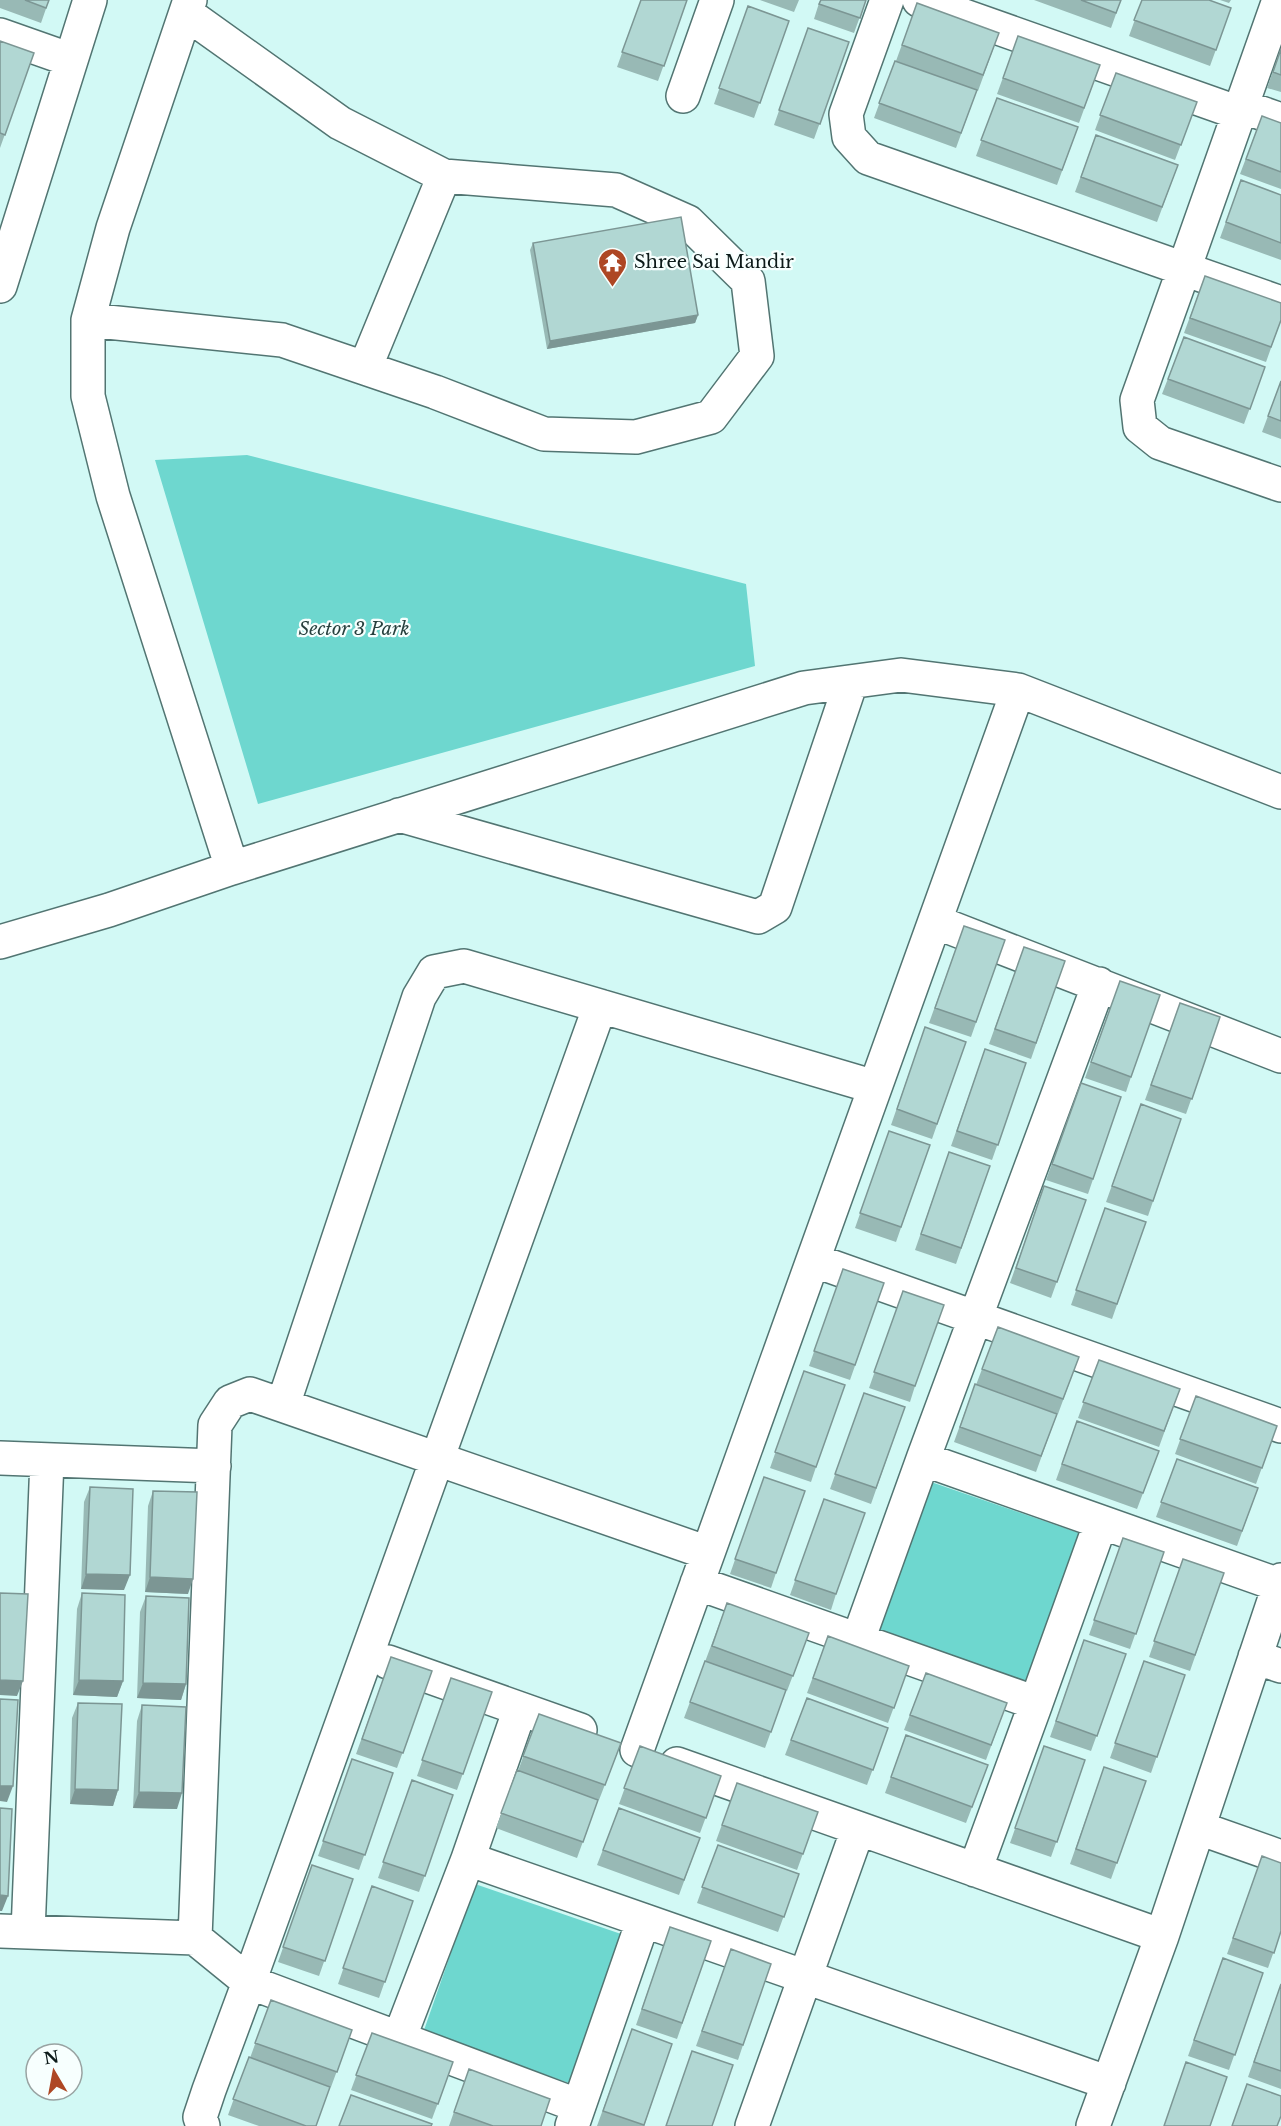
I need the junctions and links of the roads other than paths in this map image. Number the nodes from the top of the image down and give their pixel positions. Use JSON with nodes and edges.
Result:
{"nodes":[{"id":1,"x":90,"y":0,"type":"edge"},
{"id":2,"x":717,"y":0,"type":"edge"},
{"id":3,"x":887,"y":0,"type":"edge"},
{"id":4,"x":919,"y":0,"type":"edge"},
{"id":5,"x":1279,"y":0,"type":"edge"},
{"id":6,"x":188,"y":6,"type":"edge"},
{"id":7,"x":0,"y":35,"type":"edge"},
{"id":8,"x":71,"y":60,"type":"junction"},
{"id":9,"x":683,"y":96,"type":"dead end"},
{"id":10,"x":1240,"y":110,"type":"junction"},
{"id":11,"x":1281,"y":120,"type":"edge"},
{"id":12,"x":444,"y":176,"type":"junction"},
{"id":13,"x":1184,"y":269,"type":"junction"},
{"id":14,"x":0,"y":286,"type":"edge"},
{"id":15,"x":1281,"y":303,"type":"edge"},
{"id":16,"x":88,"y":320,"type":"junction"},
{"id":17,"x":365,"y":369,"type":"junction"},
{"id":18,"x":1281,"y":485,"type":"edge"},
{"id":19,"x":851,"y":682,"type":"junction"},
{"id":20,"x":1018,"y":690,"type":"junction"},
{"id":21,"x":1281,"y":792,"type":"edge"},
{"id":22,"x":399,"y":815,"type":"junction"},
{"id":23,"x":232,"y":868,"type":"junction"},
{"id":24,"x":936,"y":922,"type":"junction"},
{"id":25,"x":0,"y":942,"type":"edge"},
{"id":26,"x":1099,"y":984,"type":"junction"},
{"id":27,"x":600,"y":1006,"type":"junction"},
{"id":28,"x":1281,"y":1056,"type":"edge"},
{"id":29,"x":875,"y":1087,"type":"junction"},
{"id":30,"x":813,"y":1260,"type":"junction"},
{"id":31,"x":975,"y":1317,"type":"junction"},
{"id":32,"x":283,"y":1405,"type":"junction"},
{"id":33,"x":1281,"y":1426,"type":"edge"},
{"id":34,"x":0,"y":1458,"type":"edge"},
{"id":35,"x":438,"y":1458,"type":"junction"},
{"id":36,"x":923,"y":1459,"type":"junction"},
{"id":37,"x":47,"y":1460,"type":"junction"},
{"id":38,"x":214,"y":1466,"type":"junction"},
{"id":39,"x":1101,"y":1522,"type":"junction"},
{"id":40,"x":702,"y":1568,"type":"junction"},
{"id":41,"x":1280,"y":1582,"type":"edge"},
{"id":42,"x":858,"y":1640,"type":"junction"},
{"id":43,"x":367,"y":1655,"type":"junction"},
{"id":44,"x":1268,"y":1662,"type":"edge"},
{"id":45,"x":1036,"y":1703,"type":"junction"},
{"id":46,"x":520,"y":1709,"type":"junction"},
{"id":47,"x":637,"y":1750,"type":"junction"},
{"id":48,"x":1199,"y":1828,"type":"junction"},
{"id":49,"x":858,"y":1829,"type":"junction"},
{"id":50,"x":1281,"y":1857,"type":"edge"},
{"id":51,"x":468,"y":1860,"type":"junction"},
{"id":52,"x":975,"y":1870,"type":"junction"},
{"id":53,"x":643,"y":1921,"type":"junction"},
{"id":54,"x":14,"y":1932,"type":"edge"},
{"id":55,"x":1162,"y":1936,"type":"junction"},
{"id":56,"x":195,"y":1938,"type":"junction"},
{"id":57,"x":805,"y":1978,"type":"junction"},
{"id":58,"x":249,"y":1982,"type":"junction"},
{"id":59,"x":399,"y":2039,"type":"junction"},
{"id":60,"x":1109,"y":2083,"type":"junction"},
{"id":61,"x":575,"y":2116,"type":"edge"},
{"id":62,"x":203,"y":2126,"type":"edge"},
{"id":63,"x":752,"y":2126,"type":"edge"},
{"id":64,"x":1093,"y":2126,"type":"edge"}],
"edges":[{"from":1,"to":8,"type":"street"},
{"from":2,"to":9,"type":"street"},
{"from":3,"to":13,"type":"street"},
{"from":4,"to":10,"type":"street"},
{"from":5,"to":10,"type":"street"},
{"from":6,"to":12,"type":"street"},
{"from":6,"to":16,"type":"street"},
{"from":7,"to":8,"type":"street"},
{"from":8,"to":14,"type":"street"},
{"from":10,"to":11,"type":"street"},
{"from":10,"to":13,"type":"street"},
{"from":12,"to":17,"type":"street"},
{"from":12,"to":17,"type":"street"},
{"from":13,"to":15,"type":"street"},
{"from":13,"to":18,"type":"street"},
{"from":16,"to":17,"type":"street"},
{"from":16,"to":23,"type":"street"},
{"from":19,"to":20,"type":"street"},
{"from":19,"to":22,"type":"street"},
{"from":19,"to":22,"type":"street"},
{"from":20,"to":21,"type":"street"},
{"from":20,"to":24,"type":"street"},
{"from":22,"to":23,"type":"street"},
{"from":23,"to":25,"type":"street"},
{"from":24,"to":26,"type":"street"},
{"from":24,"to":29,"type":"street"},
{"from":26,"to":28,"type":"street"},
{"from":26,"to":31,"type":"street"},
{"from":27,"to":29,"type":"street"},
{"from":27,"to":32,"type":"street"},
{"from":27,"to":35,"type":"street"},
{"from":29,"to":30,"type":"street"},
{"from":30,"to":31,"type":"street"},
{"from":30,"to":40,"type":"street"},
{"from":31,"to":33,"type":"street"},
{"from":31,"to":36,"type":"street"},
{"from":32,"to":35,"type":"street"},
{"from":32,"to":38,"type":"street"},
{"from":34,"to":37,"type":"street"},
{"from":35,"to":40,"type":"street"},
{"from":35,"to":43,"type":"street"},
{"from":36,"to":39,"type":"street"},
{"from":36,"to":42,"type":"street"},
{"from":37,"to":38,"type":"street"},
{"from":37,"to":54,"type":"street"},
{"from":38,"to":56,"type":"street"},
{"from":39,"to":41,"type":"street"},
{"from":39,"to":45,"type":"street"},
{"from":40,"to":42,"type":"street"},
{"from":40,"to":47,"type":"street"},
{"from":41,"to":44,"type":"street"},
{"from":42,"to":45,"type":"street"},
{"from":43,"to":46,"type":"street"},
{"from":43,"to":58,"type":"street"},
{"from":44,"to":48,"type":"street"},
{"from":45,"to":52,"type":"street"},
{"from":46,"to":47,"type":"street"},
{"from":46,"to":51,"type":"street"},
{"from":47,"to":49,"type":"street"},
{"from":48,"to":50,"type":"street"},
{"from":48,"to":55,"type":"street"},
{"from":49,"to":52,"type":"street"},
{"from":49,"to":57,"type":"street"},
{"from":51,"to":53,"type":"street"},
{"from":51,"to":59,"type":"street"},
{"from":52,"to":55,"type":"street"},
{"from":53,"to":57,"type":"street"},
{"from":53,"to":61,"type":"street"},
{"from":54,"to":56,"type":"street"},
{"from":55,"to":60,"type":"street"},
{"from":56,"to":58,"type":"street"},
{"from":57,"to":60,"type":"street"},
{"from":57,"to":63,"type":"street"},
{"from":58,"to":59,"type":"street"},
{"from":58,"to":62,"type":"street"},
{"from":59,"to":61,"type":"street"},
{"from":60,"to":64,"type":"street"}]}
